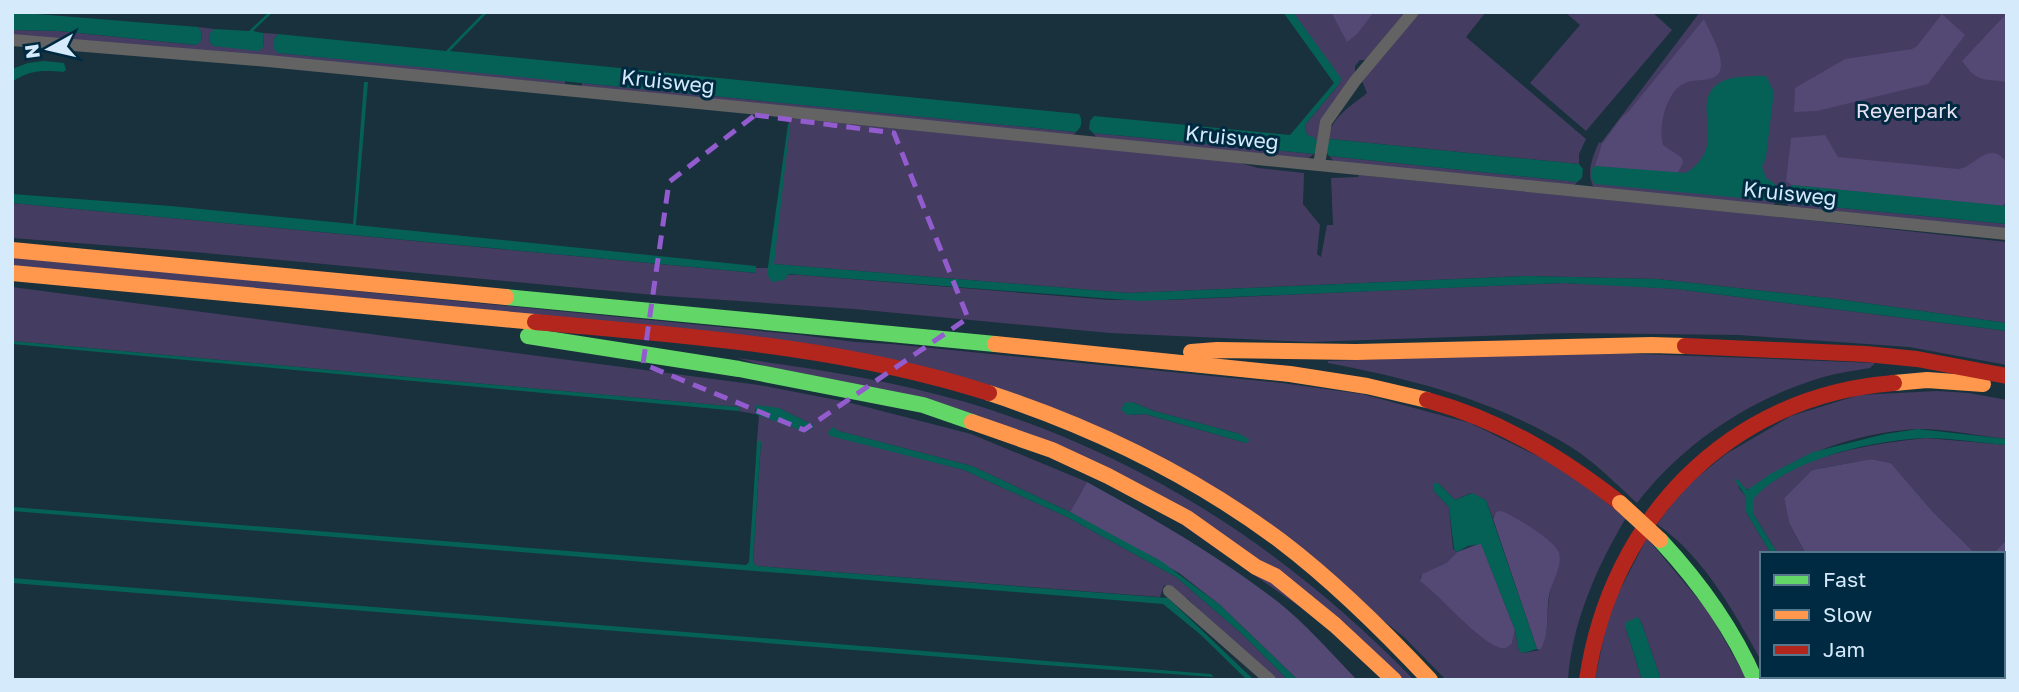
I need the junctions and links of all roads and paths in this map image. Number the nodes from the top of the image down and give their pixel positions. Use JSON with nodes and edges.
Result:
{"nodes":[{"id":1,"x":1413,"y":12,"type":"edge"},
{"id":2,"x":12,"y":40,"type":"edge"},
{"id":3,"x":1321,"y":153,"type":"junction"},
{"id":4,"x":2007,"y":234,"type":"edge"},
{"id":5,"x":12,"y":250,"type":"edge"},
{"id":6,"x":12,"y":273,"type":"edge"},
{"id":7,"x":468,"y":317,"type":"junction"},
{"id":8,"x":1125,"y":357,"type":"junction"},
{"id":9,"x":2007,"y":376,"type":"edge"},
{"id":10,"x":2007,"y":388,"type":"edge"},
{"id":11,"x":1256,"y":566,"type":"junction"},
{"id":12,"x":1169,"y":591,"type":"dead end"},
{"id":13,"x":1270,"y":680,"type":"edge"},
{"id":14,"x":1374,"y":680,"type":"edge"},
{"id":15,"x":1394,"y":680,"type":"edge"},
{"id":16,"x":1430,"y":680,"type":"edge"},
{"id":17,"x":1587,"y":680,"type":"edge"},
{"id":18,"x":1755,"y":680,"type":"edge"}],
"edges":[{"from":1,"to":3,"type":"street"},
{"from":2,"to":3,"type":"street","name":"Kruisweg"},
{"from":3,"to":4,"type":"street","name":"Kruisweg"},
{"from":5,"to":8,"type":"highway"},
{"from":6,"to":7,"type":"highway"},
{"from":7,"to":11,"type":"highway"},
{"from":7,"to":16,"type":"highway"},
{"from":8,"to":9,"type":"highway"},
{"from":8,"to":18,"type":"highway","bridge":true},
{"from":10,"to":17,"type":"highway"},
{"from":11,"to":14,"type":"highway"},
{"from":11,"to":15,"type":"highway"},
{"from":12,"to":13,"type":"street"}]}
